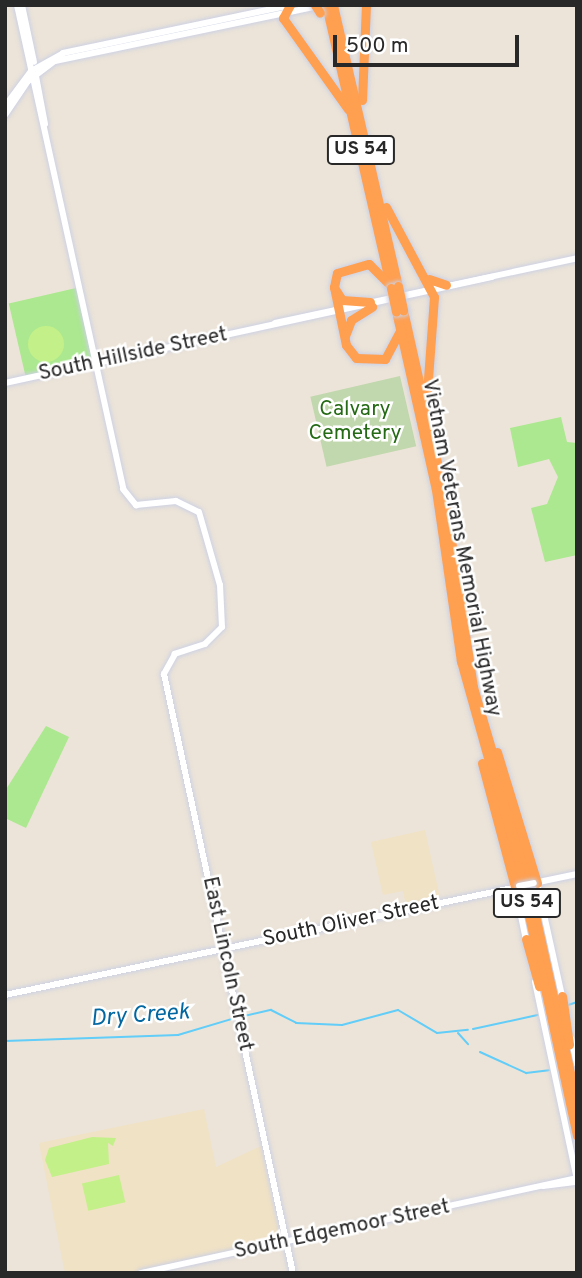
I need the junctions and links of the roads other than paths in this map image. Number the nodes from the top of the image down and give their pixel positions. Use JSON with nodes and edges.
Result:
{"nodes":[{"id":1,"x":19,"y":5,"type":"edge"},
{"id":2,"x":366,"y":5,"type":"edge"},
{"id":3,"x":328,"y":8,"type":"edge"},
{"id":4,"x":284,"y":11,"type":"edge"},
{"id":5,"x":31,"y":45,"type":"junction"},
{"id":6,"x":51,"y":58,"type":"junction"},
{"id":7,"x":33,"y":72,"type":"junction"},
{"id":8,"x":17,"y":96,"type":"junction"},
{"id":9,"x":35,"y":96,"type":"junction"},
{"id":10,"x":5,"y":106,"type":"edge"},
{"id":11,"x":5,"y":115,"type":"edge"},
{"id":12,"x":364,"y":126,"type":"junction"},
{"id":13,"x":44,"y":129,"type":"junction"},
{"id":14,"x":358,"y":137,"type":"junction"},
{"id":15,"x":375,"y":177,"type":"junction"},
{"id":16,"x":577,"y":258,"type":"edge"},
{"id":17,"x":428,"y":278,"type":"junction"},
{"id":18,"x":334,"y":287,"type":"junction"},
{"id":19,"x":394,"y":287,"type":"junction"},
{"id":20,"x":446,"y":288,"type":"junction"},
{"id":21,"x":433,"y":295,"type":"junction"},
{"id":22,"x":371,"y":304,"type":"junction"},
{"id":23,"x":400,"y":310,"type":"junction"},
{"id":24,"x":338,"y":312,"type":"junction"},
{"id":25,"x":399,"y":324,"type":"junction"},
{"id":26,"x":345,"y":341,"type":"junction"},
{"id":27,"x":95,"y":363,"type":"junction"},
{"id":28,"x":5,"y":383,"type":"edge"},
{"id":29,"x":430,"y":426,"type":"junction"},
{"id":30,"x":474,"y":704,"type":"junction"},
{"id":31,"x":577,"y":874,"type":"edge"},
{"id":32,"x":536,"y":888,"type":"junction"},
{"id":33,"x":518,"y":892,"type":"junction"},
{"id":34,"x":526,"y":939,"type":"junction"},
{"id":35,"x":223,"y":950,"type":"junction"},
{"id":36,"x":5,"y":996,"type":"edge"},
{"id":37,"x":562,"y":996,"type":"junction"},
{"id":38,"x":577,"y":1064,"type":"edge"},
{"id":39,"x":577,"y":1097,"type":"edge"},
{"id":40,"x":573,"y":1106,"type":"edge"},
{"id":41,"x":577,"y":1136,"type":"edge"},
{"id":42,"x":575,"y":1169,"type":"edge"},
{"id":43,"x":577,"y":1180,"type":"edge"},
{"id":44,"x":286,"y":1241,"type":"junction"},
{"id":45,"x":141,"y":1273,"type":"edge"},
{"id":46,"x":293,"y":1273,"type":"edge"}],
"edges":[{"from":1,"to":5,"type":"street"},
{"from":1,"to":7,"type":"street"},
{"from":2,"to":12,"type":"highway"},
{"from":3,"to":4,"type":"street"},
{"from":3,"to":12,"type":"highway","name":"Vietnam Veterans Memorial Highway","number":"US 54"},
{"from":3,"to":14,"type":"highway","name":"Vietnam Veterans Memorial Highway","number":"US 54"},
{"from":4,"to":6,"type":"street"},
{"from":4,"to":7,"type":"street"},
{"from":4,"to":14,"type":"highway"},
{"from":5,"to":6,"type":"street"},
{"from":5,"to":7,"type":"street"},
{"from":6,"to":7,"type":"street"},
{"from":7,"to":8,"type":"street"},
{"from":7,"to":9,"type":"street"},
{"from":7,"to":10,"type":"street"},
{"from":7,"to":13,"type":"street"},
{"from":8,"to":9,"type":"street"},
{"from":8,"to":11,"type":"street"},
{"from":9,"to":13,"type":"street"},
{"from":12,"to":15,"type":"highway","name":"Vietnam Veterans Memorial Highway","number":"US 54"},
{"from":13,"to":27,"type":"street"},
{"from":14,"to":19,"type":"highway","name":"Vietnam Veterans Memorial Highway","number":"US 54"},
{"from":15,"to":17,"type":"highway"},
{"from":15,"to":19,"type":"highway","name":"Vietnam Veterans Memorial Highway","number":"US 54"},
{"from":16,"to":20,"type":"street","name":"South Hillside Street"},
{"from":17,"to":20,"type":"highway"},
{"from":17,"to":21,"type":"highway"},
{"from":18,"to":19,"type":"highway"},
{"from":18,"to":22,"type":"highway"},
{"from":18,"to":24,"type":"highway"},
{"from":19,"to":23,"type":"highway","name":"Vietnam Veterans Memorial Highway","number":"US 54","bridge":true},
{"from":20,"to":21,"type":"highway"},
{"from":20,"to":21,"type":"street","name":"South Hillside Street"},
{"from":21,"to":22,"type":"street","name":"South Hillside Street"},
{"from":21,"to":29,"type":"highway"},
{"from":22,"to":24,"type":"street","name":"South Hillside Street"},
{"from":22,"to":26,"type":"highway"},
{"from":23,"to":25,"type":"highway","name":"Vietnam Veterans Memorial Highway","number":"US 54"},
{"from":23,"to":29,"type":"highway","name":"Vietnam Veterans Memorial Highway","number":"US 54"},
{"from":24,"to":26,"type":"highway"},
{"from":24,"to":27,"type":"street","name":"South Hillside Street"},
{"from":25,"to":26,"type":"highway"},
{"from":25,"to":30,"type":"highway","name":"Vietnam Veterans Memorial Highway","number":"US 54"},
{"from":27,"to":28,"type":"street","name":"South Hillside Street"},
{"from":27,"to":35,"type":"street","name":"East Lincoln Street"},
{"from":29,"to":30,"type":"highway","name":"Vietnam Veterans Memorial Highway","number":"US 54"},
{"from":30,"to":32,"type":"highway"},
{"from":30,"to":33,"type":"highway"},
{"from":30,"to":40,"type":"highway","name":"Vietnam Veterans Memorial Highway","number":"US 54"},
{"from":31,"to":32,"type":"street"},
{"from":32,"to":33,"type":"street","name":"South Oliver Street","bridge":true},
{"from":32,"to":37,"type":"street"},
{"from":33,"to":34,"type":"street"},
{"from":33,"to":35,"type":"street","name":"South Oliver Street"},
{"from":34,"to":40,"type":"highway"},
{"from":34,"to":42,"type":"street"},
{"from":35,"to":36,"type":"street","name":"South Oliver Street"},
{"from":35,"to":44,"type":"street","name":"East Lincoln Street"},
{"from":37,"to":38,"type":"street"},
{"from":37,"to":39,"type":"highway"},
{"from":40,"to":41,"type":"highway","name":"Vietnam Veterans Memorial Highway","number":"US 54"},
{"from":42,"to":43,"type":"street"},
{"from":43,"to":44,"type":"street","name":"South Edgemoor Street"},
{"from":44,"to":45,"type":"street","name":"South Edgemoor Street"},
{"from":44,"to":46,"type":"street","name":"East Lincoln Street"}]}
